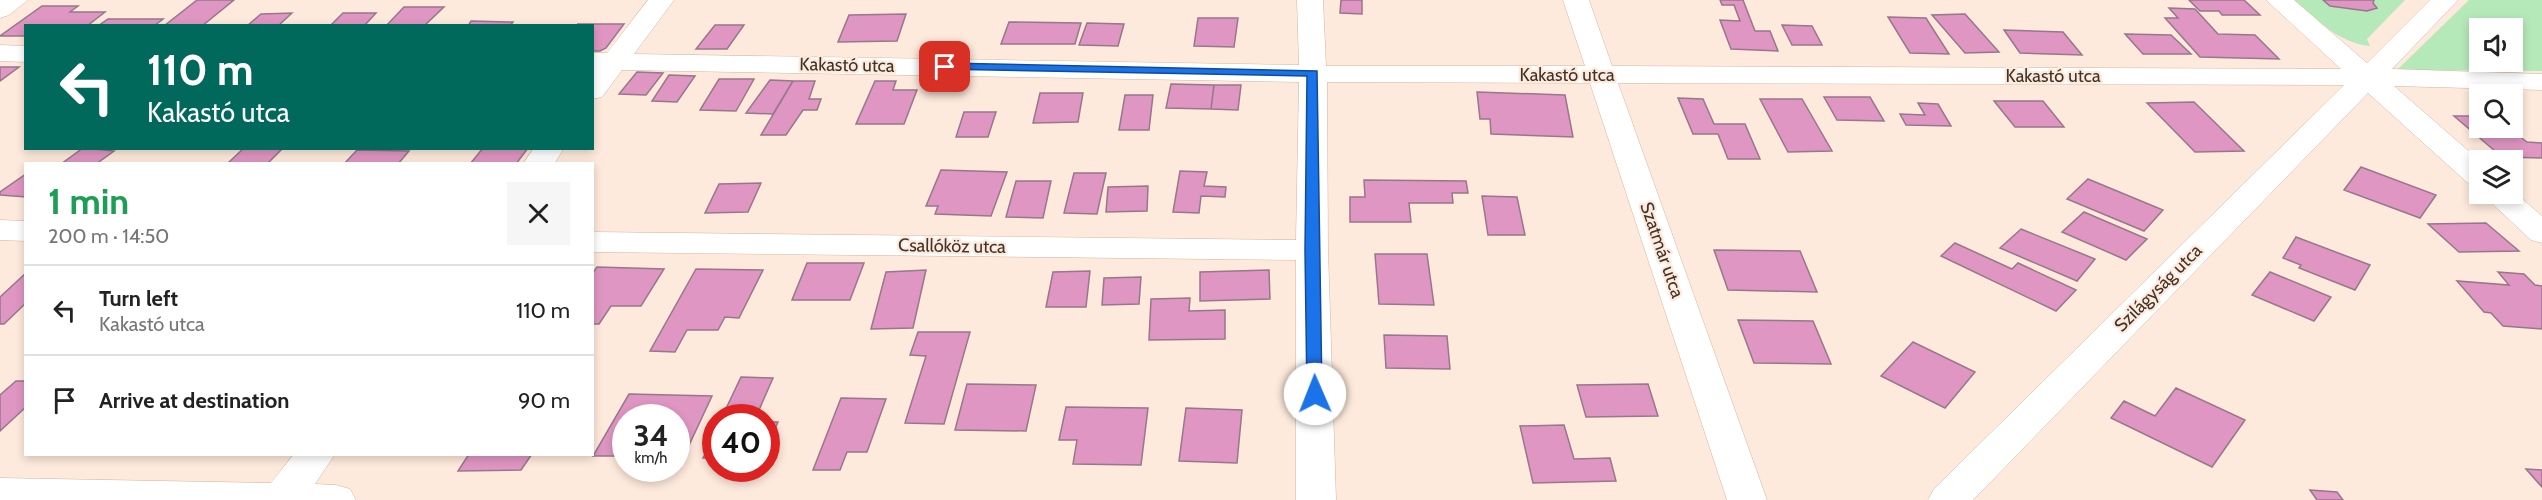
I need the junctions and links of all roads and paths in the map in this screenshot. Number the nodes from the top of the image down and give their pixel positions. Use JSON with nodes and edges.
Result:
{"nodes":[{"id":1,"x":15,"y":0,"type":"edge"},
{"id":2,"x":661,"y":0,"type":"edge"},
{"id":3,"x":1310,"y":0,"type":"edge"},
{"id":4,"x":1576,"y":0,"type":"edge"},
{"id":5,"x":2279,"y":0,"type":"edge"},
{"id":6,"x":2445,"y":0,"type":"edge"},
{"id":7,"x":0,"y":10,"type":"edge"},
{"id":8,"x":0,"y":53,"type":"edge"},
{"id":9,"x":24,"y":54,"type":"edge"},
{"id":10,"x":604,"y":61,"type":"edge"},
{"id":11,"x":1313,"y":73,"type":"junction"},
{"id":12,"x":1603,"y":75,"type":"junction"},
{"id":13,"x":2367,"y":77,"type":"junction"},
{"id":14,"x":2542,"y":82,"type":"edge"},
{"id":15,"x":594,"y":87,"type":"edge"},
{"id":16,"x":2469,"y":167,"type":"edge"},
{"id":17,"x":2509,"y":204,"type":"edge"},
{"id":18,"x":0,"y":231,"type":"edge"},
{"id":19,"x":24,"y":231,"type":"edge"},
{"id":20,"x":2542,"y":233,"type":"edge"},
{"id":21,"x":594,"y":242,"type":"edge"},
{"id":22,"x":1312,"y":250,"type":"junction"},
{"id":23,"x":315,"y":456,"type":"edge"},
{"id":24,"x":0,"y":493,"type":"edge"},
{"id":25,"x":282,"y":500,"type":"edge"},
{"id":26,"x":336,"y":500,"type":"edge"},
{"id":27,"x":1316,"y":500,"type":"edge"},
{"id":28,"x":1747,"y":500,"type":"edge"},
{"id":29,"x":1948,"y":500,"type":"edge"}],
"edges":[{"from":1,"to":7,"type":"street"},
{"from":2,"to":10,"type":"street"},
{"from":3,"to":11,"type":"street"},
{"from":4,"to":12,"type":"street","name":"Szatmár utca"},
{"from":5,"to":13,"type":"street"},
{"from":6,"to":13,"type":"street","name":"Szilágyság utca"},
{"from":8,"to":9,"type":"street"},
{"from":10,"to":11,"type":"street","name":"Kakastó utca"},
{"from":10,"to":15,"type":"street"},
{"from":11,"to":12,"type":"street","name":"Kakastó utca"},
{"from":11,"to":22,"type":"street"},
{"from":12,"to":13,"type":"street","name":"Kakastó utca"},
{"from":12,"to":28,"type":"street","name":"Szatmár utca"},
{"from":13,"to":14,"type":"street","name":"Kakastó utca"},
{"from":13,"to":16,"type":"street"},
{"from":13,"to":29,"type":"street","name":"Szilágyság utca"},
{"from":17,"to":20,"type":"street"},
{"from":18,"to":19,"type":"street"},
{"from":21,"to":22,"type":"street","name":"Csallóköz utca"},
{"from":22,"to":27,"type":"street"},
{"from":23,"to":25,"type":"street"},
{"from":24,"to":25,"type":"street"},
{"from":25,"to":26,"type":"street"}]}
